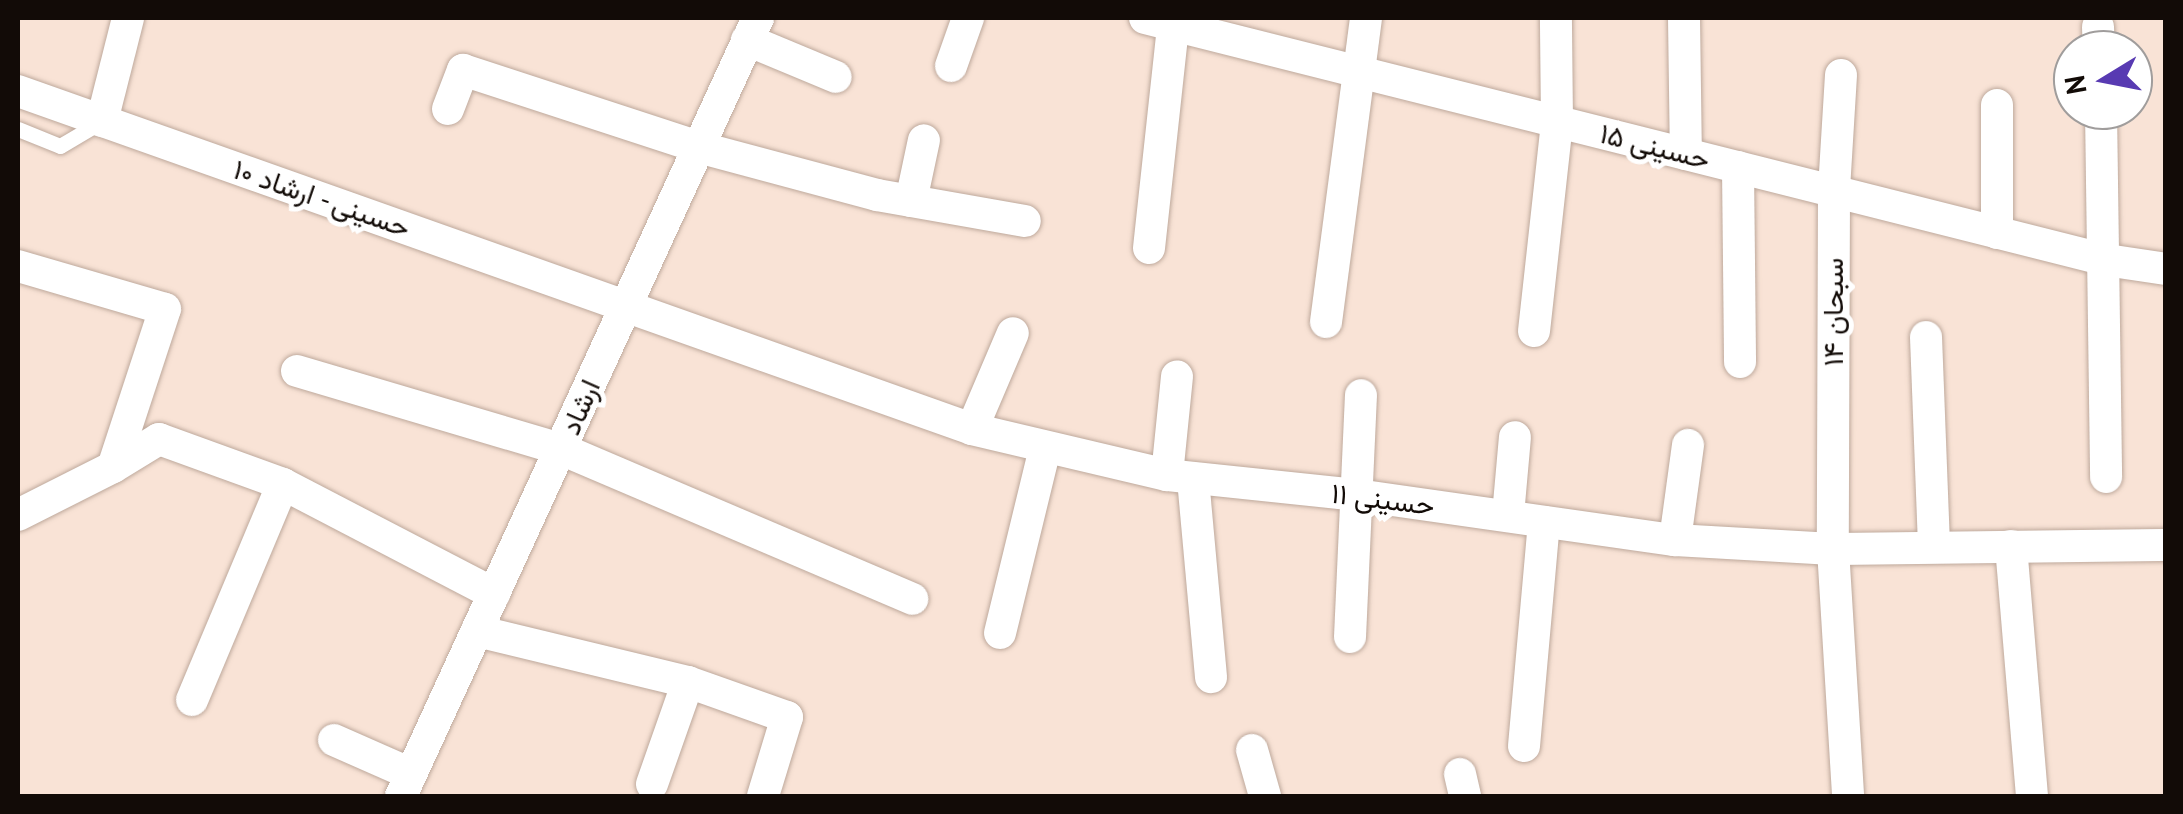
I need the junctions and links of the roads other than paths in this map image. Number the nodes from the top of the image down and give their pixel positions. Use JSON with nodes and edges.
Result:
{"nodes":[{"id":1,"x":128,"y":18,"type":"edge"},
{"id":2,"x":968,"y":18,"type":"edge"},
{"id":3,"x":1366,"y":18,"type":"edge"},
{"id":4,"x":1556,"y":18,"type":"edge"},
{"id":5,"x":1684,"y":18,"type":"edge"},
{"id":6,"x":1164,"y":20,"type":"edge"},
{"id":7,"x":752,"y":29,"type":"edge"},
{"id":8,"x":952,"y":66,"type":"dead end"},
{"id":9,"x":1359,"y":72,"type":"junction"},
{"id":10,"x":1841,"y":75,"type":"dead end"},
{"id":11,"x":836,"y":77,"type":"dead end"},
{"id":12,"x":18,"y":91,"type":"edge"},
{"id":13,"x":1997,"y":105,"type":"dead end"},
{"id":14,"x":448,"y":109,"type":"dead end"},
{"id":15,"x":102,"y":121,"type":"junction"},
{"id":16,"x":1558,"y":122,"type":"junction"},
{"id":17,"x":18,"y":129,"type":"edge"},
{"id":18,"x":2102,"y":130,"type":"edge"},
{"id":19,"x":924,"y":140,"type":"dead end"},
{"id":20,"x":698,"y":147,"type":"junction"},
{"id":21,"x":1686,"y":154,"type":"junction"},
{"id":22,"x":1738,"y":167,"type":"junction"},
{"id":23,"x":1834,"y":192,"type":"junction"},
{"id":24,"x":911,"y":201,"type":"junction"},
{"id":25,"x":1024,"y":221,"type":"dead end"},
{"id":26,"x":1997,"y":233,"type":"junction"},
{"id":27,"x":1149,"y":248,"type":"dead end"},
{"id":28,"x":2106,"y":260,"type":"junction"},
{"id":29,"x":18,"y":266,"type":"edge"},
{"id":30,"x":2166,"y":269,"type":"edge"},
{"id":31,"x":626,"y":305,"type":"junction"},
{"id":32,"x":1326,"y":322,"type":"dead end"},
{"id":33,"x":1534,"y":331,"type":"dead end"},
{"id":34,"x":1014,"y":334,"type":"dead end"},
{"id":35,"x":1926,"y":338,"type":"dead end"},
{"id":36,"x":1740,"y":362,"type":"dead end"},
{"id":37,"x":297,"y":371,"type":"dead end"},
{"id":38,"x":1177,"y":377,"type":"dead end"},
{"id":39,"x":1360,"y":395,"type":"dead end"},
{"id":40,"x":972,"y":429,"type":"junction"},
{"id":41,"x":1516,"y":437,"type":"dead end"},
{"id":42,"x":1688,"y":445,"type":"dead end"},
{"id":43,"x":1045,"y":448,"type":"junction"},
{"id":44,"x":561,"y":449,"type":"junction"},
{"id":45,"x":113,"y":467,"type":"junction"},
{"id":46,"x":1180,"y":477,"type":"junction"},
{"id":47,"x":2106,"y":477,"type":"dead end"},
{"id":48,"x":282,"y":484,"type":"junction"},
{"id":49,"x":1356,"y":495,"type":"junction"},
{"id":50,"x":18,"y":514,"type":"edge"},
{"id":51,"x":1508,"y":515,"type":"junction"},
{"id":52,"x":1544,"y":522,"type":"junction"},
{"id":53,"x":1675,"y":540,"type":"junction"},
{"id":54,"x":1934,"y":545,"type":"junction"},
{"id":55,"x":2166,"y":545,"type":"edge"},
{"id":56,"x":2010,"y":546,"type":"junction"},
{"id":57,"x":1833,"y":549,"type":"junction"},
{"id":58,"x":494,"y":594,"type":"junction"},
{"id":59,"x":912,"y":599,"type":"dead end"},
{"id":60,"x":477,"y":631,"type":"junction"},
{"id":61,"x":1000,"y":634,"type":"dead end"},
{"id":62,"x":1350,"y":637,"type":"dead end"},
{"id":63,"x":1212,"y":677,"type":"dead end"},
{"id":64,"x":688,"y":682,"type":"junction"},
{"id":65,"x":192,"y":700,"type":"dead end"},
{"id":66,"x":334,"y":740,"type":"dead end"},
{"id":67,"x":1524,"y":746,"type":"dead end"},
{"id":68,"x":1252,"y":750,"type":"dead end"},
{"id":69,"x":652,"y":784,"type":"dead end"},
{"id":70,"x":406,"y":785,"type":"edge"},
{"id":71,"x":763,"y":796,"type":"edge"},
{"id":72,"x":1265,"y":796,"type":"edge"},
{"id":73,"x":1848,"y":796,"type":"edge"},
{"id":74,"x":2032,"y":796,"type":"edge"}],
"edges":[{"from":1,"to":15,"type":"street"},
{"from":2,"to":8,"type":"street"},
{"from":3,"to":9,"type":"street"},
{"from":4,"to":16,"type":"street"},
{"from":5,"to":21,"type":"street"},
{"from":6,"to":9,"type":"street","name":"حسینی ۱۵"},
{"from":6,"to":27,"type":"street"},
{"from":7,"to":11,"type":"street"},
{"from":7,"to":20,"type":"street","name":"ارشاد"},
{"from":9,"to":16,"type":"street","name":"حسینی ۱۵"},
{"from":9,"to":32,"type":"street"},
{"from":10,"to":23,"type":"street","name":"سبحان ۱۴"},
{"from":12,"to":15,"type":"street","name":"حسینی - ارشاد ۱۰"},
{"from":13,"to":26,"type":"street"},
{"from":14,"to":20,"type":"street"},
{"from":15,"to":17,"type":"lane"},
{"from":15,"to":31,"type":"street","name":"حسینی - ارشاد ۱۰"},
{"from":16,"to":21,"type":"street","name":"حسینی ۱۵"},
{"from":16,"to":33,"type":"street"},
{"from":18,"to":28,"type":"street"},
{"from":19,"to":24,"type":"street"},
{"from":20,"to":24,"type":"street"},
{"from":20,"to":31,"type":"street","name":"ارشاد"},
{"from":21,"to":22,"type":"street","name":"حسینی ۱۵"},
{"from":22,"to":23,"type":"street","name":"حسینی ۱۵"},
{"from":22,"to":36,"type":"street"},
{"from":23,"to":26,"type":"street","name":"حسینی ۱۵"},
{"from":23,"to":57,"type":"street","name":"سبحان ۱۴"},
{"from":24,"to":25,"type":"street"},
{"from":26,"to":28,"type":"street","name":"حسینی ۱۵"},
{"from":28,"to":30,"type":"street","name":"حسینی ۱۵"},
{"from":28,"to":47,"type":"street"},
{"from":29,"to":45,"type":"street"},
{"from":31,"to":40,"type":"street","name":"حسینی ۱۱"},
{"from":31,"to":44,"type":"street","name":"ارشاد"},
{"from":34,"to":40,"type":"street"},
{"from":35,"to":54,"type":"street"},
{"from":37,"to":44,"type":"street"},
{"from":38,"to":46,"type":"street"},
{"from":39,"to":49,"type":"street"},
{"from":40,"to":43,"type":"street","name":"حسینی ۱۱"},
{"from":41,"to":51,"type":"street"},
{"from":42,"to":53,"type":"street"},
{"from":43,"to":46,"type":"street","name":"حسینی ۱۱"},
{"from":43,"to":61,"type":"street"},
{"from":44,"to":58,"type":"street","name":"ارشاد"},
{"from":44,"to":59,"type":"street"},
{"from":45,"to":48,"type":"street"},
{"from":45,"to":50,"type":"street"},
{"from":46,"to":49,"type":"street","name":"حسینی ۱۱"},
{"from":46,"to":63,"type":"street"},
{"from":48,"to":58,"type":"street"},
{"from":48,"to":65,"type":"street"},
{"from":49,"to":51,"type":"street","name":"حسینی ۱۱"},
{"from":49,"to":62,"type":"street"},
{"from":51,"to":52,"type":"street","name":"حسینی ۱۱"},
{"from":52,"to":53,"type":"street","name":"حسینی ۱۱"},
{"from":52,"to":67,"type":"street"},
{"from":53,"to":57,"type":"street","name":"حسینی ۱۱"},
{"from":54,"to":56,"type":"street","name":"حسینی ۱۱"},
{"from":54,"to":57,"type":"street","name":"حسینی ۱۱"},
{"from":55,"to":56,"type":"street","name":"حسینی ۱۱"},
{"from":56,"to":74,"type":"street"},
{"from":57,"to":73,"type":"street","name":"سبحان ۱۴"},
{"from":58,"to":60,"type":"street","name":"ارشاد"},
{"from":60,"to":64,"type":"street"},
{"from":60,"to":70,"type":"street","name":"ارشاد"},
{"from":64,"to":69,"type":"street"},
{"from":64,"to":71,"type":"street"},
{"from":66,"to":70,"type":"street"},
{"from":68,"to":72,"type":"street"}]}
